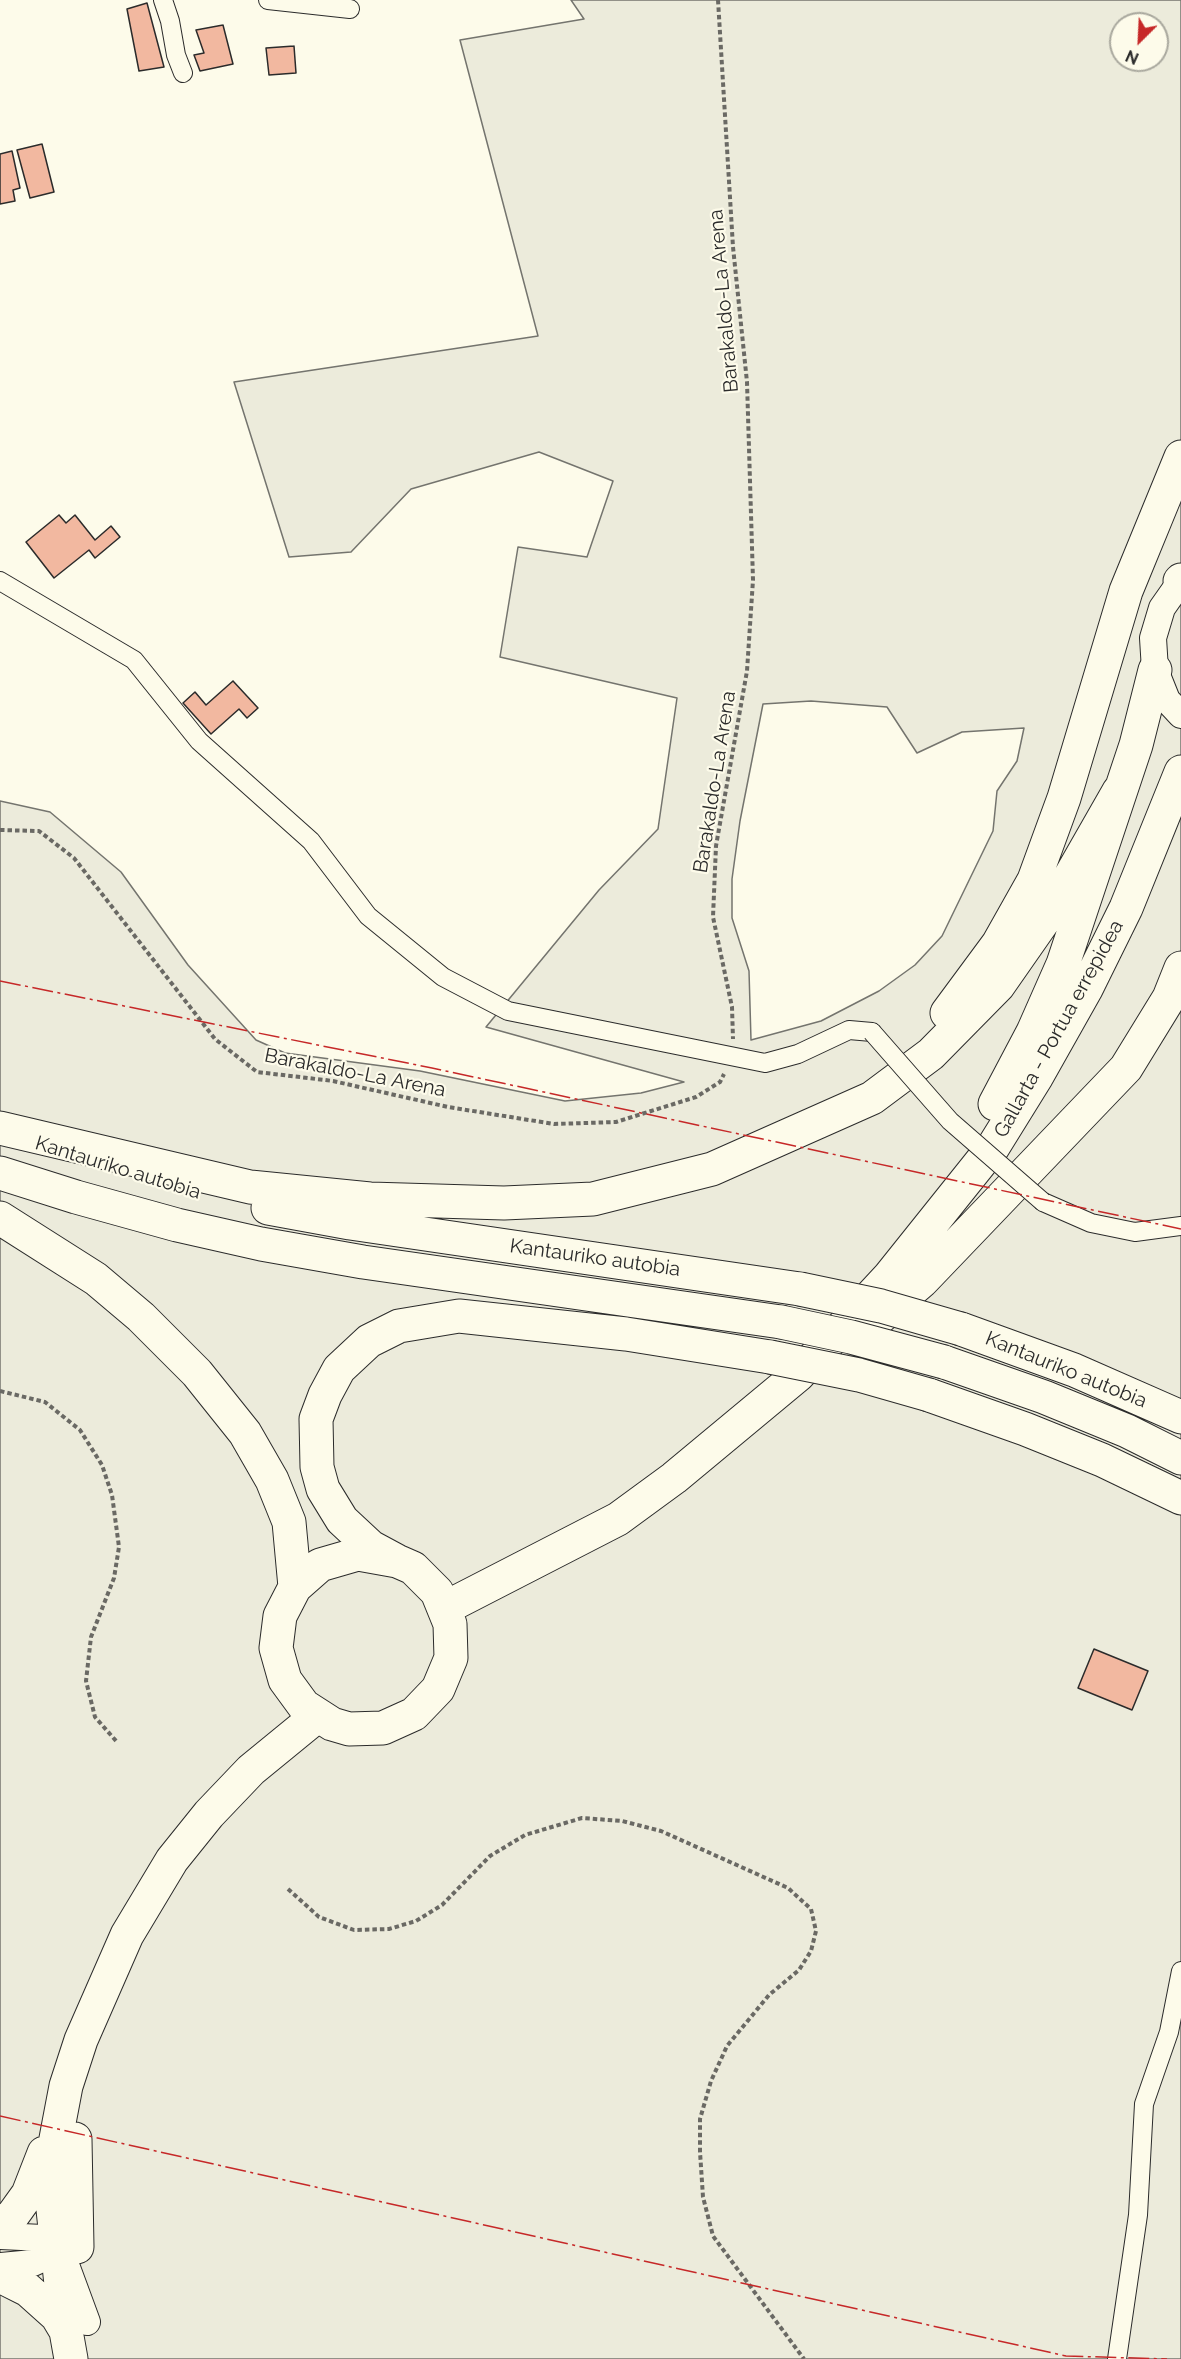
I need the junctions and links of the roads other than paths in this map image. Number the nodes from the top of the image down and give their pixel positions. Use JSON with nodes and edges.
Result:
{"nodes":[{"id":1,"x":163,"y":0,"type":"edge"},
{"id":2,"x":268,"y":0,"type":"edge"},
{"id":3,"x":350,"y":9,"type":"dead end"},
{"id":4,"x":183,"y":73,"type":"dead end"},
{"id":5,"x":1181,"y":457,"type":"edge"},
{"id":6,"x":1181,"y":580,"type":"edge"},
{"id":7,"x":0,"y":581,"type":"edge"},
{"id":8,"x":1155,"y":670,"type":"junction"},
{"id":9,"x":1181,"y":715,"type":"edge"},
{"id":10,"x":1181,"y":772,"type":"edge"},
{"id":11,"x":1119,"y":791,"type":"junction"},
{"id":12,"x":1181,"y":968,"type":"edge"},
{"id":13,"x":0,"y":1129,"type":"edge"},
{"id":14,"x":794,"y":1135,"type":"junction"},
{"id":15,"x":0,"y":1173,"type":"edge"},
{"id":16,"x":0,"y":1218,"type":"edge"},
{"id":17,"x":1181,"y":1226,"type":"edge"},
{"id":18,"x":798,"y":1375,"type":"junction"},
{"id":19,"x":1181,"y":1417,"type":"edge"},
{"id":20,"x":1181,"y":1458,"type":"edge"},
{"id":21,"x":1181,"y":1498,"type":"edge"},
{"id":22,"x":397,"y":1560,"type":"junction"},
{"id":23,"x":295,"y":1587,"type":"junction"},
{"id":24,"x":445,"y":1608,"type":"junction"},
{"id":25,"x":317,"y":1716,"type":"junction"},
{"id":26,"x":1181,"y":1971,"type":"edge"},
{"id":27,"x":100,"y":1996,"type":"junction"},
{"id":28,"x":62,"y":2107,"type":"junction"},
{"id":29,"x":75,"y":2197,"type":"junction"},
{"id":30,"x":0,"y":2225,"type":"edge"},
{"id":31,"x":0,"y":2236,"type":"edge"},
{"id":32,"x":55,"y":2246,"type":"junction"},
{"id":33,"x":0,"y":2266,"type":"edge"},
{"id":34,"x":0,"y":2276,"type":"edge"},
{"id":35,"x":75,"y":2338,"type":"edge"},
{"id":36,"x":94,"y":2359,"type":"edge"},
{"id":37,"x":1117,"y":2359,"type":"edge"}],
"edges":[{"from":1,"to":4,"type":"street"},
{"from":2,"to":3,"type":"street"},
{"from":5,"to":14,"type":"highway"},
{"from":6,"to":8,"type":"street"},
{"from":7,"to":17,"type":"street","bridge":true},
{"from":8,"to":9,"type":"street"},
{"from":8,"to":11,"type":"highway"},
{"from":10,"to":18,"type":"highway","name":"Gallarta - Portua errepidea"},
{"from":11,"to":14,"type":"highway"},
{"from":11,"to":18,"type":"highway"},
{"from":12,"to":18,"type":"highway"},
{"from":13,"to":14,"type":"highway"},
{"from":13,"to":19,"type":"highway","name":"Kantauriko autobia","bridge":true},
{"from":15,"to":20,"type":"highway","name":"Kantauriko autobia","bridge":true},
{"from":16,"to":23,"type":"highway"},
{"from":18,"to":24,"type":"highway","name":"Gallarta - Portua errepidea"},
{"from":21,"to":22,"type":"highway","bridge":true},
{"from":22,"to":23,"type":"highway"},
{"from":22,"to":24,"type":"highway"},
{"from":23,"to":25,"type":"highway"},
{"from":24,"to":25,"type":"highway"},
{"from":25,"to":27,"type":"highway"},
{"from":26,"to":37,"type":"street"},
{"from":27,"to":28,"type":"highway"},
{"from":27,"to":29,"type":"highway"},
{"from":28,"to":30,"type":"highway"},
{"from":28,"to":32,"type":"highway"},
{"from":29,"to":32,"type":"street"},
{"from":29,"to":35,"type":"highway"},
{"from":31,"to":32,"type":"street"},
{"from":32,"to":33,"type":"street"},
{"from":32,"to":35,"type":"highway"},
{"from":34,"to":35,"type":"highway"},
{"from":35,"to":36,"type":"highway"}]}
